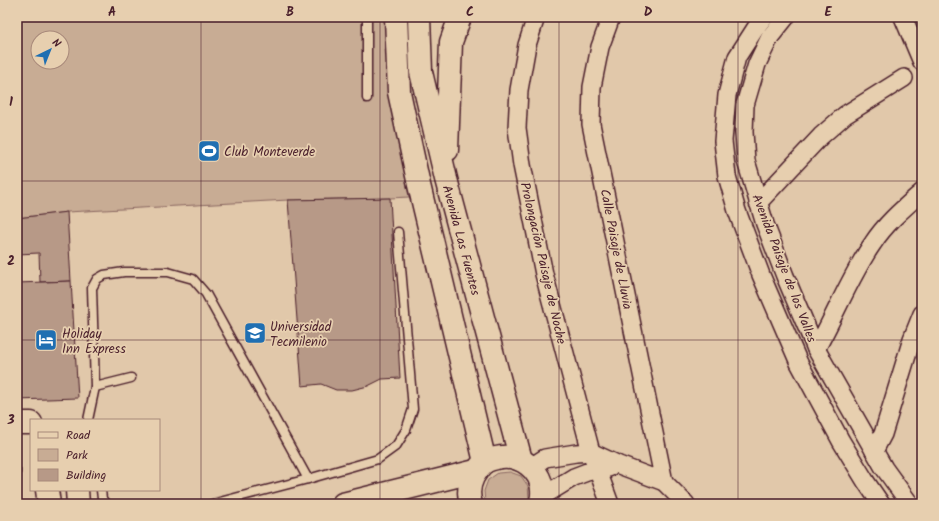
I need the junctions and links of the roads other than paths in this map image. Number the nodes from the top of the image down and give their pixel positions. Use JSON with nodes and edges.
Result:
{"nodes":[{"id":1,"x":368,"y":17,"type":"edge"},
{"id":2,"x":396,"y":17,"type":"edge"},
{"id":3,"x":419,"y":17,"type":"edge"},
{"id":4,"x":460,"y":17,"type":"edge"},
{"id":5,"x":536,"y":17,"type":"edge"},
{"id":6,"x":611,"y":17,"type":"edge"},
{"id":7,"x":764,"y":17,"type":"edge"},
{"id":8,"x":786,"y":17,"type":"edge"},
{"id":9,"x":903,"y":17,"type":"edge"},
{"id":10,"x":922,"y":62,"type":"edge"},
{"id":11,"x":904,"y":78,"type":"dead end"},
{"id":12,"x":366,"y":98,"type":"dead end"},
{"id":13,"x":446,"y":179,"type":"junction"},
{"id":14,"x":922,"y":192,"type":"edge"},
{"id":15,"x":758,"y":203,"type":"junction"},
{"id":16,"x":398,"y":232,"type":"dead end"},
{"id":17,"x":922,"y":314,"type":"edge"},
{"id":18,"x":816,"y":349,"type":"junction"},
{"id":19,"x":131,"y":378,"type":"dead end"},
{"id":20,"x":95,"y":386,"type":"junction"},
{"id":21,"x":88,"y":419,"type":"edge"},
{"id":22,"x":17,"y":423,"type":"edge"},
{"id":23,"x":30,"y":423,"type":"edge"},
{"id":24,"x":591,"y":452,"type":"junction"},
{"id":25,"x":874,"y":452,"type":"junction"},
{"id":26,"x":526,"y":463,"type":"junction"},
{"id":27,"x":619,"y":465,"type":"junction"},
{"id":28,"x":480,"y":467,"type":"junction"},
{"id":29,"x":598,"y":470,"type":"junction"},
{"id":30,"x":308,"y":479,"type":"junction"},
{"id":31,"x":664,"y":482,"type":"junction"},
{"id":32,"x":47,"y":491,"type":"edge"},
{"id":33,"x":76,"y":491,"type":"edge"},
{"id":34,"x":101,"y":491,"type":"edge"},
{"id":35,"x":541,"y":500,"type":"edge"},
{"id":36,"x":49,"y":504,"type":"edge"},
{"id":37,"x":78,"y":504,"type":"edge"},
{"id":38,"x":106,"y":504,"type":"edge"},
{"id":39,"x":212,"y":504,"type":"edge"},
{"id":40,"x":343,"y":504,"type":"edge"},
{"id":41,"x":471,"y":504,"type":"edge"},
{"id":42,"x":610,"y":504,"type":"edge"},
{"id":43,"x":686,"y":504,"type":"edge"},
{"id":44,"x":881,"y":504,"type":"edge"},
{"id":45,"x":910,"y":504,"type":"edge"}],
"edges":[{"from":1,"to":12,"type":"lane"},
{"from":2,"to":28,"type":"street"},
{"from":3,"to":13,"type":"street","name":"Avenida Las Fuentes"},
{"from":4,"to":13,"type":"street"},
{"from":5,"to":24,"type":"street","name":"Prolongación Paisaje de Noche"},
{"from":6,"to":31,"type":"street","name":"Calle Paisaje de Lluvia"},
{"from":7,"to":44,"type":"street","name":"Avenida Paisaje de los Valles"},
{"from":8,"to":15,"type":"street","name":"Avenida Paisaje de los Valles"},
{"from":9,"to":10,"type":"street"},
{"from":11,"to":15,"type":"street"},
{"from":13,"to":26,"type":"street","name":"Avenida Las Fuentes"},
{"from":14,"to":18,"type":"street"},
{"from":15,"to":18,"type":"street","name":"Avenida Paisaje de los Valles"},
{"from":16,"to":30,"type":"lane"},
{"from":17,"to":25,"type":"street"},
{"from":18,"to":25,"type":"street","name":"Avenida Paisaje de los Valles"},
{"from":19,"to":20,"type":"lane"},
{"from":20,"to":21,"type":"lane"},
{"from":20,"to":30,"type":"lane"},
{"from":22,"to":23,"type":"street"},
{"from":24,"to":26,"type":"street"},
{"from":24,"to":27,"type":"street"},
{"from":24,"to":29,"type":"street","name":"Prolongación Paisaje de Noche"},
{"from":25,"to":45,"type":"street","name":"Avenida Paisaje de los Valles"},
{"from":26,"to":28,"type":"street"},
{"from":26,"to":35,"type":"street","name":"Avenida Las Fuentes"},
{"from":27,"to":29,"type":"street"},
{"from":27,"to":31,"type":"street"},
{"from":28,"to":40,"type":"street"},
{"from":28,"to":41,"type":"street"},
{"from":29,"to":35,"type":"street"},
{"from":29,"to":42,"type":"street","name":"Prolongación Paisaje de Noche"},
{"from":30,"to":39,"type":"lane"},
{"from":31,"to":43,"type":"street"},
{"from":32,"to":36,"type":"street"},
{"from":33,"to":37,"type":"street"},
{"from":34,"to":38,"type":"lane"}]}
